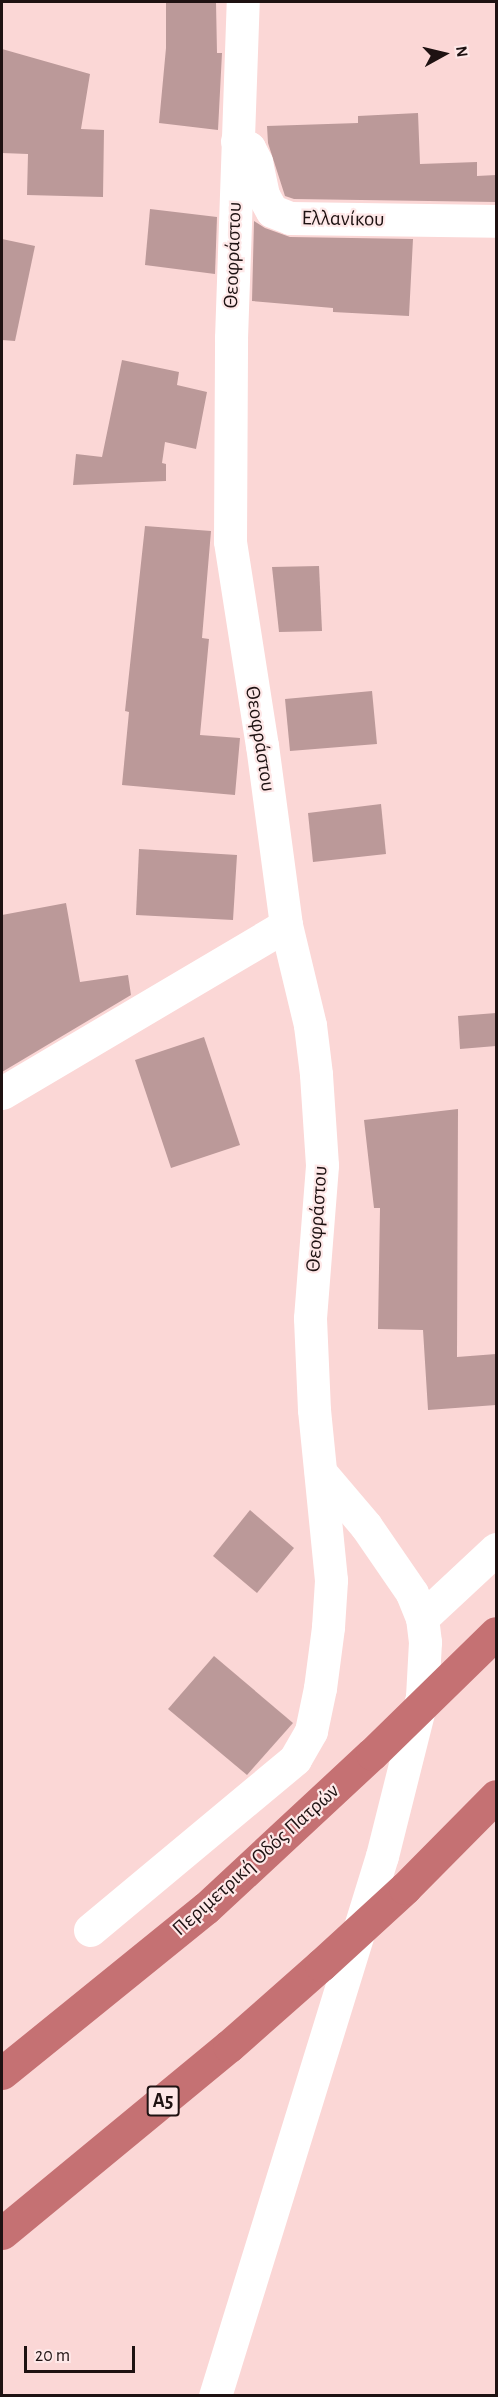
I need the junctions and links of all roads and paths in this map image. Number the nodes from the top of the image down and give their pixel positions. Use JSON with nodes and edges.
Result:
{"nodes":[{"id":1,"x":243,"y":2,"type":"edge"},
{"id":2,"x":237,"y":141,"type":"junction"},
{"id":3,"x":496,"y":221,"type":"edge"},
{"id":4,"x":286,"y":925,"type":"junction"},
{"id":5,"x":2,"y":1093,"type":"edge"},
{"id":6,"x":321,"y":1473,"type":"junction"},
{"id":7,"x":496,"y":1549,"type":"edge"},
{"id":8,"x":422,"y":1618,"type":"junction"},
{"id":9,"x":496,"y":1633,"type":"edge"},
{"id":10,"x":496,"y":1796,"type":"edge"},
{"id":11,"x":90,"y":1930,"type":"dead end"},
{"id":12,"x":2,"y":2073,"type":"edge"},
{"id":13,"x":2,"y":2234,"type":"edge"},
{"id":14,"x":215,"y":2396,"type":"edge"}],
"edges":[{"from":1,"to":2,"type":"street","name":"Θεοφράστου"},
{"from":2,"to":3,"type":"street","name":"Ελλανίκου"},
{"from":2,"to":4,"type":"street","name":"Θεοφράστου"},
{"from":4,"to":5,"type":"street"},
{"from":4,"to":6,"type":"street","name":"Θεοφράστου"},
{"from":6,"to":8,"type":"street"},
{"from":6,"to":11,"type":"street","name":"Θεοφράστου"},
{"from":7,"to":8,"type":"street"},
{"from":8,"to":14,"type":"street"},
{"from":9,"to":12,"type":"highway","name":"Περιμετρική Οδός Πατρών"},
{"from":10,"to":13,"type":"highway","number":"Α5"}]}
